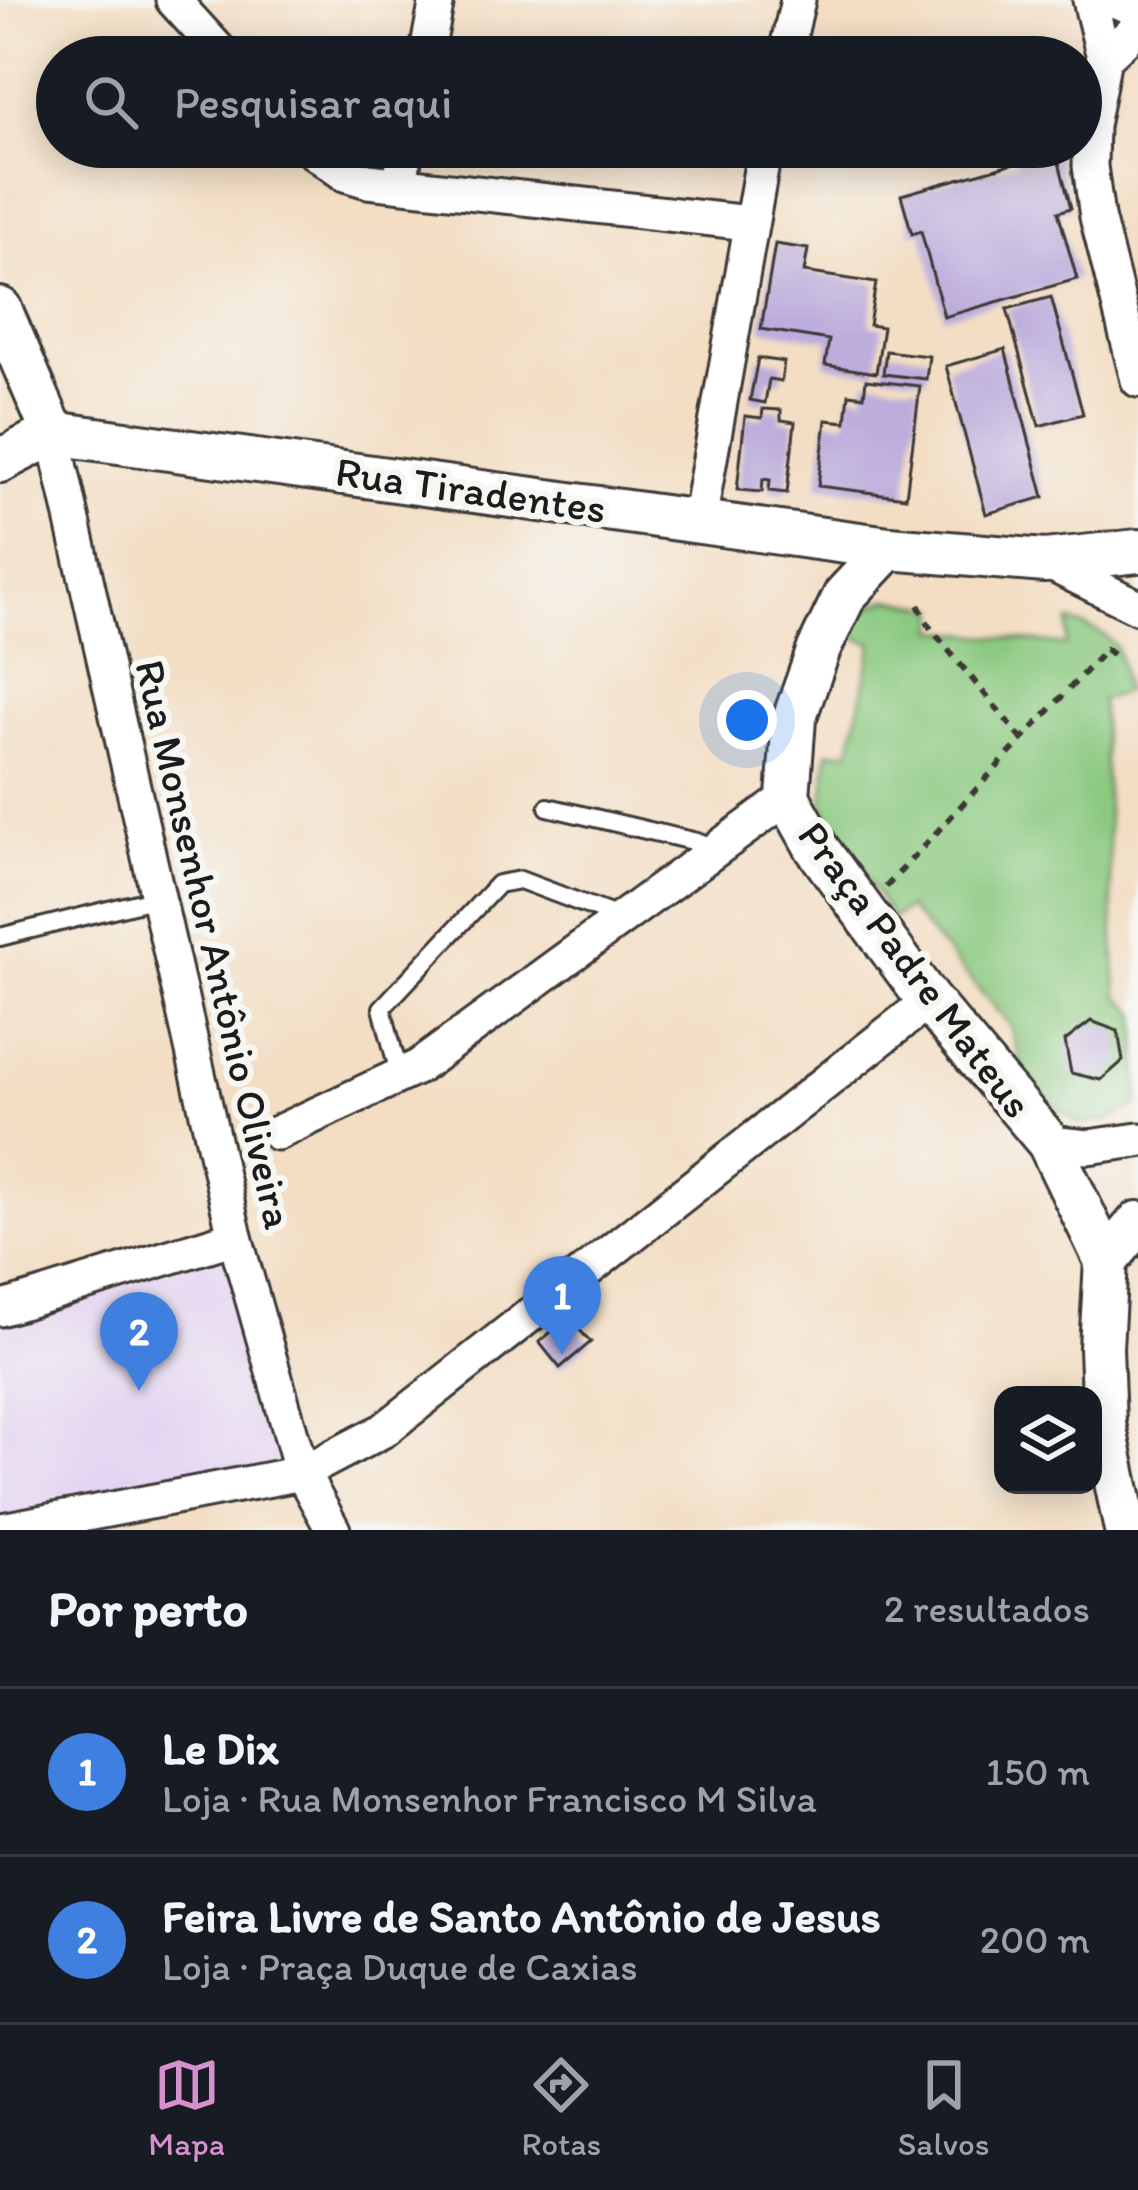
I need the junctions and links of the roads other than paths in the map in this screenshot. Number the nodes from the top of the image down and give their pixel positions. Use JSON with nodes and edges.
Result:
{"nodes":[{"id":1,"x":437,"y":0,"type":"edge"},
{"id":2,"x":798,"y":0,"type":"edge"},
{"id":3,"x":1090,"y":0,"type":"edge"},
{"id":4,"x":1113,"y":0,"type":"edge"},
{"id":5,"x":181,"y":2,"type":"edge"},
{"id":6,"x":1138,"y":9,"type":"edge"},
{"id":7,"x":1138,"y":27,"type":"edge"},
{"id":8,"x":208,"y":36,"type":"edge"},
{"id":9,"x":430,"y":36,"type":"edge"},
{"id":10,"x":789,"y":36,"type":"edge"},
{"id":11,"x":1099,"y":36,"type":"edge"},
{"id":12,"x":1102,"y":50,"type":"edge"},
{"id":13,"x":1104,"y":58,"type":"junction"},
{"id":14,"x":1102,"y":68,"type":"edge"},
{"id":15,"x":337,"y":168,"type":"edge"},
{"id":16,"x":402,"y":168,"type":"edge"},
{"id":17,"x":761,"y":168,"type":"edge"},
{"id":18,"x":1090,"y":168,"type":"edge"},
{"id":19,"x":398,"y":183,"type":"junction"},
{"id":20,"x":749,"y":223,"type":"junction"},
{"id":21,"x":0,"y":309,"type":"edge"},
{"id":22,"x":1138,"y":380,"type":"edge"},
{"id":23,"x":53,"y":433,"type":"junction"},
{"id":24,"x":0,"y":461,"type":"edge"},
{"id":25,"x":699,"y":520,"type":"junction"},
{"id":26,"x":889,"y":548,"type":"junction"},
{"id":27,"x":1138,"y":550,"type":"edge"},
{"id":28,"x":1045,"y":560,"type":"junction"},
{"id":29,"x":1138,"y":607,"type":"edge"},
{"id":30,"x":788,"y":797,"type":"junction"},
{"id":31,"x":548,"y":807,"type":"dead end"},
{"id":32,"x":718,"y":847,"type":"junction"},
{"id":33,"x":157,"y":898,"type":"junction"},
{"id":34,"x":622,"y":918,"type":"junction"},
{"id":35,"x":0,"y":937,"type":"edge"},
{"id":36,"x":929,"y":1001,"type":"junction"},
{"id":37,"x":400,"y":1077,"type":"junction"},
{"id":38,"x":278,"y":1133,"type":"dead end"},
{"id":39,"x":1138,"y":1140,"type":"edge"},
{"id":40,"x":1049,"y":1143,"type":"junction"},
{"id":41,"x":1138,"y":1223,"type":"edge"},
{"id":42,"x":235,"y":1238,"type":"junction"},
{"id":43,"x":1106,"y":1261,"type":"junction"},
{"id":44,"x":0,"y":1309,"type":"edge"},
{"id":45,"x":302,"y":1473,"type":"junction"},
{"id":46,"x":2,"y":1530,"type":"edge"},
{"id":47,"x":333,"y":1530,"type":"edge"},
{"id":48,"x":1126,"y":1530,"type":"edge"}],
"edges":[{"from":1,"to":9,"type":"street"},
{"from":2,"to":10,"type":"street"},
{"from":3,"to":11,"type":"street"},
{"from":4,"to":6,"type":"street"},
{"from":5,"to":8,"type":"street"},
{"from":7,"to":13,"type":"street"},
{"from":12,"to":13,"type":"street"},
{"from":13,"to":14,"type":"street"},
{"from":15,"to":19,"type":"street"},
{"from":16,"to":19,"type":"street"},
{"from":17,"to":20,"type":"street"},
{"from":18,"to":22,"type":"street"},
{"from":19,"to":20,"type":"street"},
{"from":20,"to":25,"type":"street"},
{"from":21,"to":23,"type":"street"},
{"from":23,"to":24,"type":"street"},
{"from":23,"to":25,"type":"street","name":"Rua Tiradentes"},
{"from":23,"to":33,"type":"street","name":"Rua Monsenhor Antônio Oliveira"},
{"from":25,"to":26,"type":"street","name":"Rua Tiradentes"},
{"from":26,"to":28,"type":"street"},
{"from":26,"to":30,"type":"street","name":"Praça Padre Mateus"},
{"from":27,"to":28,"type":"street"},
{"from":28,"to":29,"type":"street"},
{"from":30,"to":32,"type":"street"},
{"from":30,"to":36,"type":"street","name":"Praça Padre Mateus"},
{"from":31,"to":32,"type":"lane"},
{"from":32,"to":34,"type":"street"},
{"from":33,"to":35,"type":"lane"},
{"from":33,"to":42,"type":"street","name":"Rua Monsenhor Antônio Oliveira"},
{"from":34,"to":37,"type":"street"},
{"from":34,"to":37,"type":"lane"},
{"from":36,"to":40,"type":"street","name":"Praça Padre Mateus"},
{"from":36,"to":45,"type":"street"},
{"from":37,"to":38,"type":"street"},
{"from":39,"to":40,"type":"street","name":"Praça Padre Mateus"},
{"from":40,"to":43,"type":"street"},
{"from":41,"to":43,"type":"street"},
{"from":42,"to":44,"type":"street"},
{"from":42,"to":45,"type":"street","name":"Rua Monsenhor Antônio Oliveira"},
{"from":43,"to":48,"type":"street"},
{"from":45,"to":46,"type":"street"},
{"from":45,"to":47,"type":"street","name":"Rua Monsenhor Antônio Oliveira"}]}
